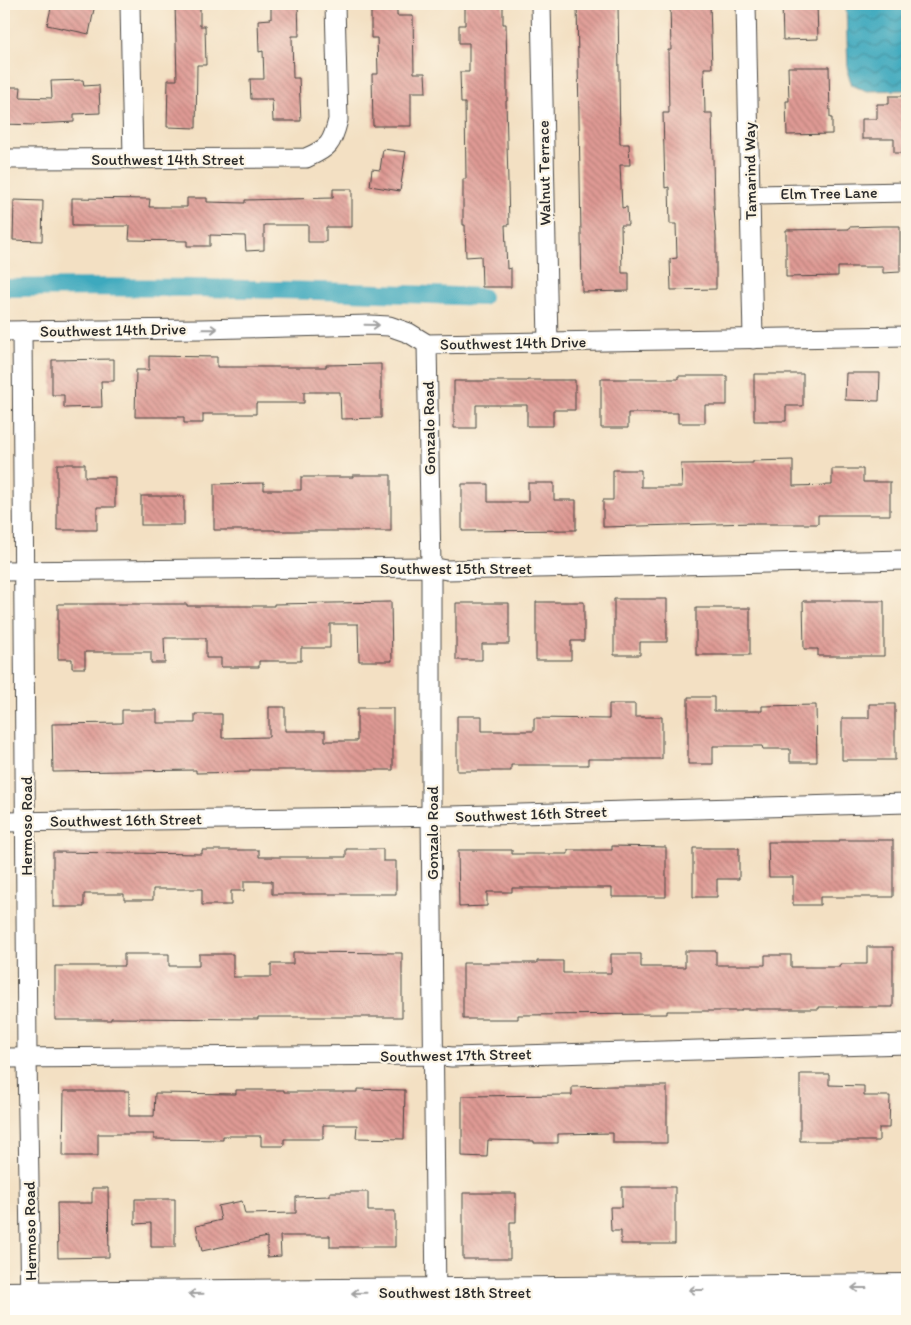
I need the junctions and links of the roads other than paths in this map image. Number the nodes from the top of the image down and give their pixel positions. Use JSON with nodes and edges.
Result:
{"nodes":[{"id":1,"x":130,"y":4,"type":"edge"},
{"id":2,"x":335,"y":4,"type":"edge"},
{"id":3,"x":541,"y":4,"type":"edge"},
{"id":4,"x":746,"y":4,"type":"edge"},
{"id":5,"x":4,"y":159,"type":"edge"},
{"id":6,"x":133,"y":159,"type":"junction"},
{"id":7,"x":907,"y":192,"type":"edge"},
{"id":8,"x":750,"y":195,"type":"junction"},
{"id":9,"x":13,"y":331,"type":"edge"},
{"id":10,"x":907,"y":336,"type":"edge"},
{"id":11,"x":753,"y":339,"type":"junction"},
{"id":12,"x":548,"y":342,"type":"junction"},
{"id":13,"x":427,"y":344,"type":"junction"},
{"id":14,"x":907,"y":560,"type":"edge"},
{"id":15,"x":431,"y":567,"type":"junction"},
{"id":16,"x":4,"y":571,"type":"edge"},
{"id":17,"x":24,"y":571,"type":"junction"},
{"id":18,"x":907,"y":803,"type":"edge"},
{"id":19,"x":432,"y":816,"type":"junction"},
{"id":20,"x":4,"y":822,"type":"edge"},
{"id":21,"x":26,"y":822,"type":"junction"},
{"id":22,"x":907,"y":1044,"type":"edge"},
{"id":23,"x":434,"y":1055,"type":"junction"},
{"id":24,"x":4,"y":1058,"type":"edge"},
{"id":25,"x":27,"y":1058,"type":"junction"},
{"id":26,"x":907,"y":1288,"type":"edge"},
{"id":27,"x":4,"y":1296,"type":"edge"},
{"id":28,"x":436,"y":1310,"type":"edge"},
{"id":29,"x":31,"y":1312,"type":"edge"},
{"id":30,"x":907,"y":1312,"type":"edge"},
{"id":31,"x":4,"y":1319,"type":"edge"}],
"edges":[{"from":1,"to":6,"type":"street"},
{"from":2,"to":6,"type":"street","name":"Southwest 14th Street"},
{"from":3,"to":12,"type":"street","name":"Walnut Terrace"},
{"from":4,"to":8,"type":"street","name":"Tamarind Way"},
{"from":5,"to":6,"type":"street","name":"Southwest 14th Street"},
{"from":7,"to":8,"type":"street","name":"Elm Tree Lane"},
{"from":8,"to":11,"type":"street","name":"Tamarind Way"},
{"from":9,"to":13,"type":"street","name":"Southwest 14th Drive","one_way":true},
{"from":9,"to":17,"type":"street","name":"Hermoso Road"},
{"from":10,"to":11,"type":"street","name":"Southwest 14th Drive"},
{"from":11,"to":12,"type":"street","name":"Southwest 14th Drive"},
{"from":12,"to":13,"type":"street","name":"Southwest 14th Drive"},
{"from":13,"to":15,"type":"street","name":"Gonzalo Road"},
{"from":14,"to":15,"type":"street","name":"Southwest 15th Street"},
{"from":15,"to":17,"type":"street","name":"Southwest 15th Street"},
{"from":15,"to":19,"type":"street","name":"Gonzalo Road"},
{"from":16,"to":17,"type":"street","name":"Southwest 15th Street"},
{"from":17,"to":21,"type":"street","name":"Hermoso Road"},
{"from":18,"to":19,"type":"street","name":"Southwest 16th Street"},
{"from":19,"to":21,"type":"street","name":"Southwest 16th Street"},
{"from":19,"to":23,"type":"street","name":"Gonzalo Road"},
{"from":20,"to":21,"type":"street","name":"Southwest 16th Street"},
{"from":21,"to":25,"type":"street","name":"Hermoso Road"},
{"from":22,"to":23,"type":"street","name":"Southwest 17th Street"},
{"from":23,"to":25,"type":"street","name":"Southwest 17th Street"},
{"from":23,"to":28,"type":"street","name":"Gonzalo Road"},
{"from":24,"to":25,"type":"street","name":"Southwest 17th Street"},
{"from":25,"to":29,"type":"street","name":"Hermoso Road"},
{"from":26,"to":28,"type":"main road","name":"Southwest 18th Street","one_way":true},
{"from":27,"to":29,"type":"main road","name":"Southwest 18th Street"},
{"from":28,"to":29,"type":"main road","name":"Southwest 18th Street"},
{"from":28,"to":30,"type":"main road","name":"Southwest 18th Street"},
{"from":29,"to":31,"type":"main road","name":"Southwest 18th Street"}]}
